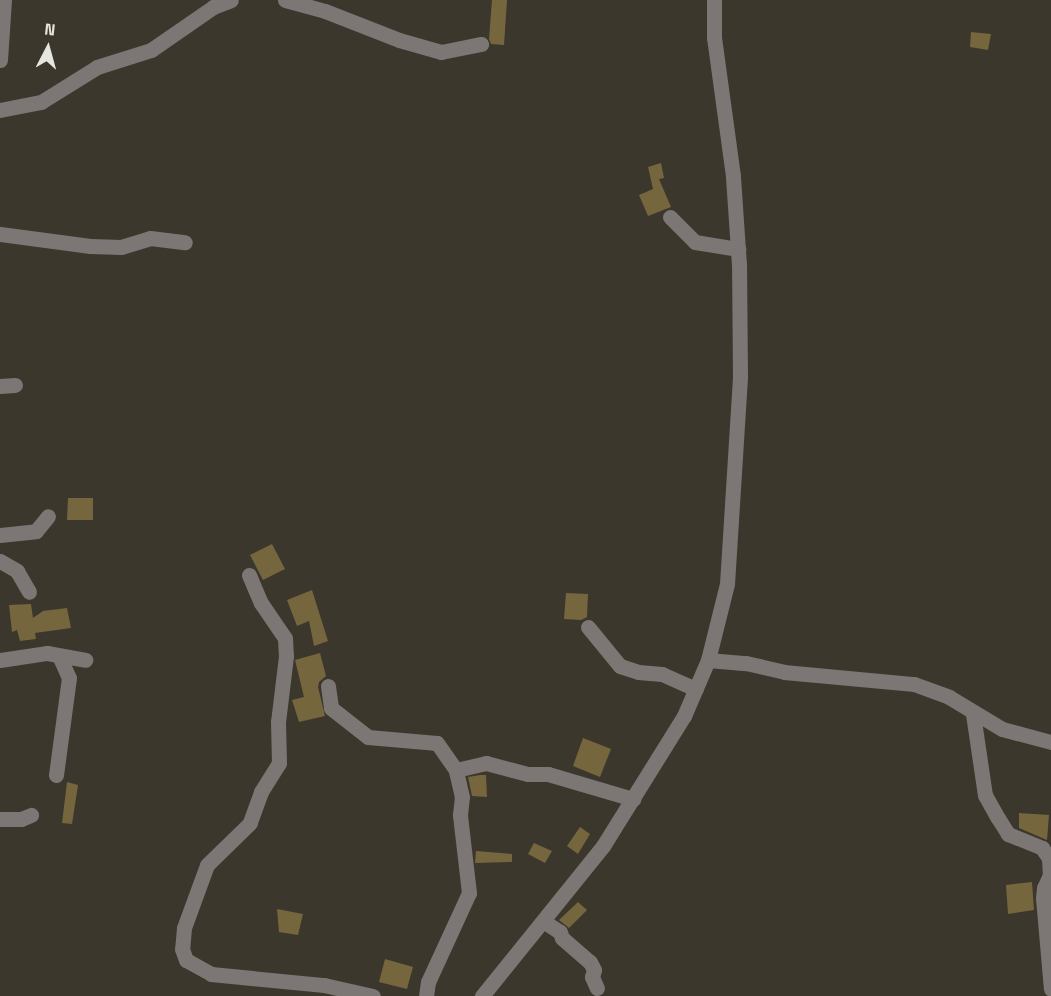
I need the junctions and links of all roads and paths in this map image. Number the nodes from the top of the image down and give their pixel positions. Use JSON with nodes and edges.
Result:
{"nodes":[{"id":1,"x":4,"y":0,"type":"edge"},
{"id":2,"x":231,"y":0,"type":"edge"},
{"id":3,"x":285,"y":0,"type":"edge"},
{"id":4,"x":714,"y":0,"type":"edge"},
{"id":5,"x":482,"y":44,"type":"dead end"},
{"id":6,"x":0,"y":60,"type":"edge"},
{"id":7,"x":0,"y":102,"type":"edge"},
{"id":8,"x":0,"y":110,"type":"edge"},
{"id":9,"x":670,"y":217,"type":"dead end"},
{"id":10,"x":0,"y":234,"type":"edge"},
{"id":11,"x":185,"y":242,"type":"dead end"},
{"id":12,"x":738,"y":249,"type":"junction"},
{"id":13,"x":48,"y":516,"type":"dead end"},
{"id":14,"x":0,"y":535,"type":"edge"},
{"id":15,"x":0,"y":561,"type":"edge"},
{"id":16,"x":249,"y":575,"type":"dead end"},
{"id":17,"x":29,"y":592,"type":"dead end"},
{"id":18,"x":588,"y":627,"type":"dead end"},
{"id":19,"x":59,"y":656,"type":"junction"},
{"id":20,"x":0,"y":660,"type":"edge"},
{"id":21,"x":85,"y":660,"type":"dead end"},
{"id":22,"x":708,"y":660,"type":"junction"},
{"id":23,"x":328,"y":686,"type":"dead end"},
{"id":24,"x":696,"y":689,"type":"junction"},
{"id":25,"x":973,"y":714,"type":"junction"},
{"id":26,"x":1051,"y":742,"type":"edge"},
{"id":27,"x":456,"y":770,"type":"junction"},
{"id":28,"x":56,"y":775,"type":"dead end"},
{"id":29,"x":633,"y":799,"type":"junction"},
{"id":30,"x":31,"y":815,"type":"dead end"},
{"id":31,"x":0,"y":819,"type":"edge"},
{"id":32,"x":543,"y":921,"type":"junction"},
{"id":33,"x":597,"y":988,"type":"dead end"},
{"id":34,"x":1051,"y":989,"type":"edge"},
{"id":35,"x":373,"y":996,"type":"edge"},
{"id":36,"x":426,"y":996,"type":"edge"},
{"id":37,"x":482,"y":996,"type":"edge"}],
"edges":[{"from":1,"to":6,"type":"street"},
{"from":2,"to":8,"type":"street"},
{"from":3,"to":5,"type":"street"},
{"from":4,"to":12,"type":"street"},
{"from":7,"to":8,"type":"street"},
{"from":9,"to":12,"type":"street"},
{"from":10,"to":11,"type":"street"},
{"from":12,"to":22,"type":"street"},
{"from":13,"to":14,"type":"street"},
{"from":15,"to":17,"type":"street"},
{"from":16,"to":35,"type":"street"},
{"from":18,"to":24,"type":"street"},
{"from":19,"to":20,"type":"street"},
{"from":19,"to":21,"type":"street"},
{"from":19,"to":28,"type":"street"},
{"from":22,"to":24,"type":"street"},
{"from":22,"to":25,"type":"street"},
{"from":23,"to":27,"type":"street"},
{"from":24,"to":29,"type":"street"},
{"from":25,"to":26,"type":"street"},
{"from":25,"to":34,"type":"street"},
{"from":27,"to":29,"type":"street"},
{"from":27,"to":36,"type":"street"},
{"from":29,"to":32,"type":"street"},
{"from":30,"to":31,"type":"street"},
{"from":32,"to":33,"type":"street"},
{"from":32,"to":37,"type":"street"}]}
